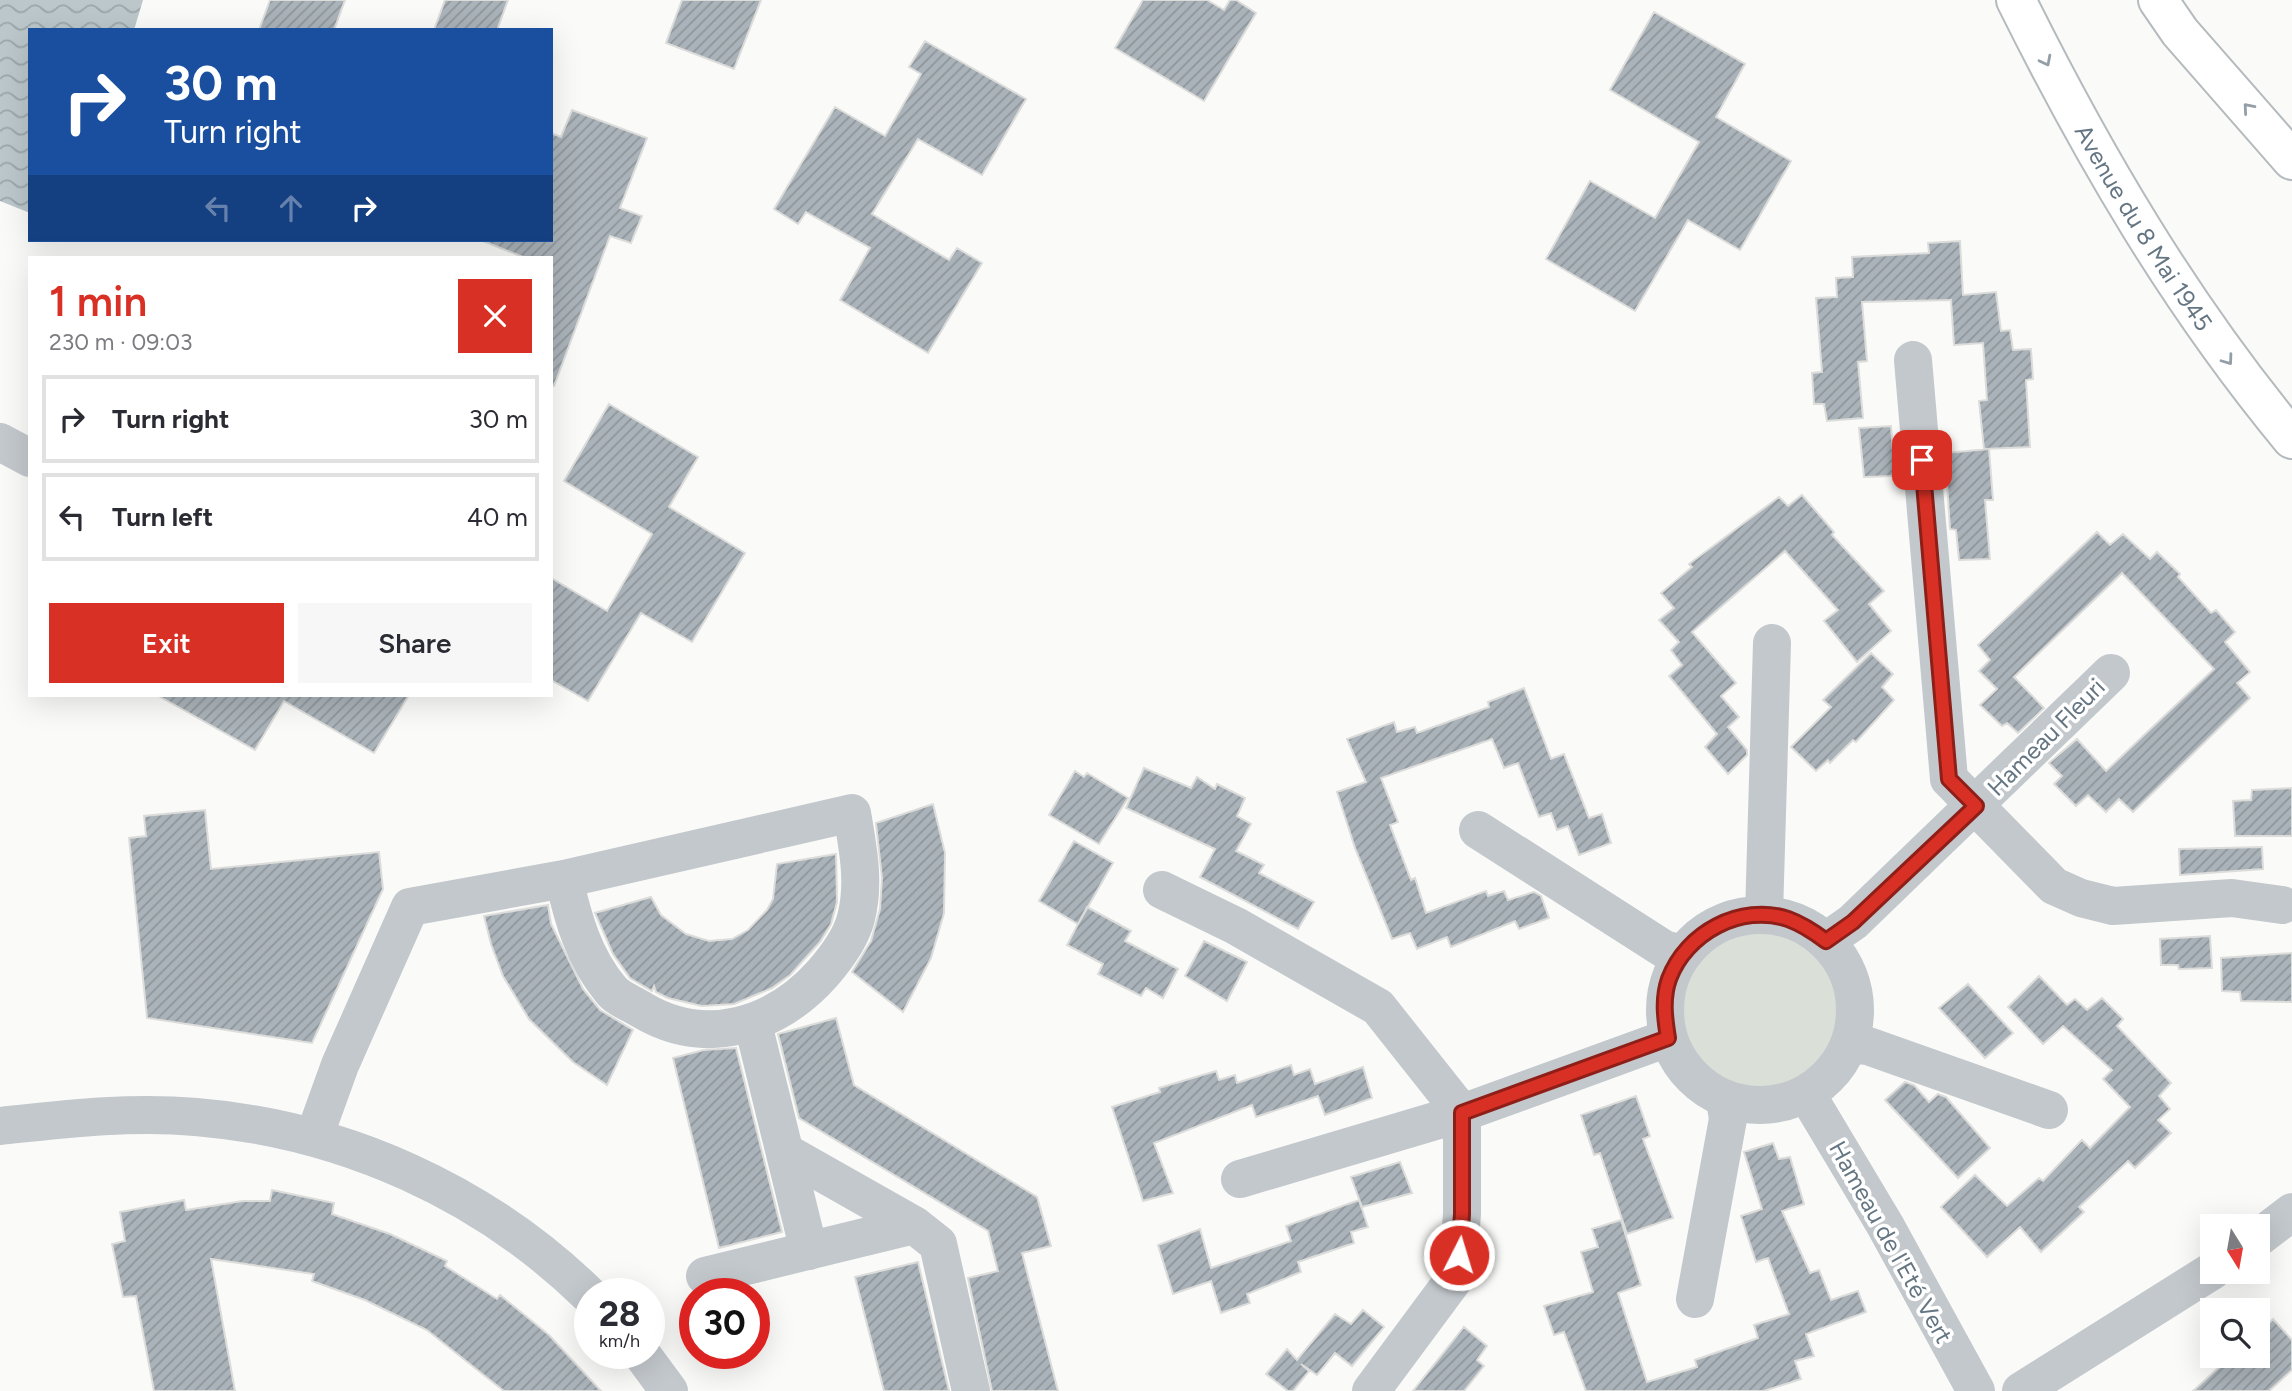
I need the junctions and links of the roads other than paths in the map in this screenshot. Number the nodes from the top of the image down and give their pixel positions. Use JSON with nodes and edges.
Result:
{"nodes":[{"id":1,"x":2016,"y":0,"type":"edge"},
{"id":2,"x":2158,"y":0,"type":"edge"},
{"id":3,"x":2292,"y":160,"type":"edge"},
{"id":4,"x":1913,"y":360,"type":"dead end"},
{"id":5,"x":2292,"y":439,"type":"edge"},
{"id":6,"x":0,"y":442,"type":"edge"},
{"id":7,"x":28,"y":459,"type":"edge"},
{"id":8,"x":28,"y":460,"type":"edge"},
{"id":9,"x":0,"y":466,"type":"edge"},
{"id":10,"x":1772,"y":643,"type":"dead end"},
{"id":11,"x":2111,"y":673,"type":"dead end"},
{"id":12,"x":1976,"y":806,"type":"junction"},
{"id":13,"x":1478,"y":830,"type":"dead end"},
{"id":14,"x":564,"y":879,"type":"junction"},
{"id":15,"x":1162,"y":890,"type":"dead end"},
{"id":16,"x":2282,"y":905,"type":"dead end"},
{"id":17,"x":1764,"y":915,"type":"junction"},
{"id":18,"x":1826,"y":941,"type":"junction"},
{"id":19,"x":1682,"y":954,"type":"junction"},
{"id":20,"x":753,"y":1024,"type":"junction"},
{"id":21,"x":1668,"y":1038,"type":"junction"},
{"id":22,"x":1849,"y":1044,"type":"junction"},
{"id":23,"x":1806,"y":1093,"type":"junction"},
{"id":24,"x":1725,"y":1100,"type":"junction"},
{"id":25,"x":2049,"y":1110,"type":"dead end"},
{"id":26,"x":1462,"y":1113,"type":"junction"},
{"id":27,"x":0,"y":1126,"type":"edge"},
{"id":28,"x":314,"y":1137,"type":"junction"},
{"id":29,"x":785,"y":1152,"type":"junction"},
{"id":30,"x":1240,"y":1179,"type":"dead end"},
{"id":31,"x":2292,"y":1212,"type":"edge"},
{"id":32,"x":2270,"y":1229,"type":"edge"},
{"id":33,"x":926,"y":1235,"type":"junction"},
{"id":34,"x":809,"y":1251,"type":"junction"},
{"id":35,"x":705,"y":1276,"type":"dead end"},
{"id":36,"x":2200,"y":1278,"type":"edge"},
{"id":37,"x":574,"y":1280,"type":"edge"},
{"id":38,"x":1695,"y":1299,"type":"dead end"},
{"id":39,"x":653,"y":1369,"type":"edge"},
{"id":40,"x":669,"y":1391,"type":"edge"},
{"id":41,"x":971,"y":1391,"type":"edge"},
{"id":42,"x":1371,"y":1391,"type":"edge"},
{"id":43,"x":1976,"y":1391,"type":"edge"},
{"id":44,"x":2021,"y":1391,"type":"edge"}],
"edges":[{"from":1,"to":5,"type":"main road","name":"Avenue du 8 Mai 1945","one_way":true},
{"from":3,"to":2,"type":"main road","one_way":true},
{"from":4,"to":12,"type":"street"},
{"from":6,"to":7,"type":"street"},
{"from":8,"to":9,"type":"street"},
{"from":10,"to":17,"type":"street"},
{"from":11,"to":12,"type":"street","name":"Hameau Fleuri"},
{"from":12,"to":16,"type":"street"},
{"from":12,"to":18,"type":"street","name":"Hameau Fleuri"},
{"from":13,"to":19,"type":"street"},
{"from":14,"to":20,"type":"street"},
{"from":14,"to":20,"type":"street"},
{"from":14,"to":28,"type":"street"},
{"from":15,"to":26,"type":"street"},
{"from":17,"to":18,"type":"street"},
{"from":17,"to":19,"type":"street"},
{"from":18,"to":22,"type":"street"},
{"from":19,"to":21,"type":"street"},
{"from":20,"to":29,"type":"street"},
{"from":21,"to":24,"type":"street"},
{"from":21,"to":26,"type":"street"},
{"from":22,"to":23,"type":"street"},
{"from":22,"to":25,"type":"street"},
{"from":23,"to":24,"type":"street"},
{"from":23,"to":43,"type":"street","name":"Hameau de l'Eté Vert"},
{"from":24,"to":38,"type":"street"},
{"from":26,"to":30,"type":"street"},
{"from":26,"to":42,"type":"street"},
{"from":27,"to":28,"type":"street"},
{"from":28,"to":37,"type":"street"},
{"from":29,"to":33,"type":"street"},
{"from":29,"to":34,"type":"street"},
{"from":31,"to":32,"type":"street"},
{"from":33,"to":34,"type":"street"},
{"from":33,"to":41,"type":"street"},
{"from":34,"to":35,"type":"street"},
{"from":36,"to":44,"type":"street"},
{"from":39,"to":40,"type":"street"}]}
